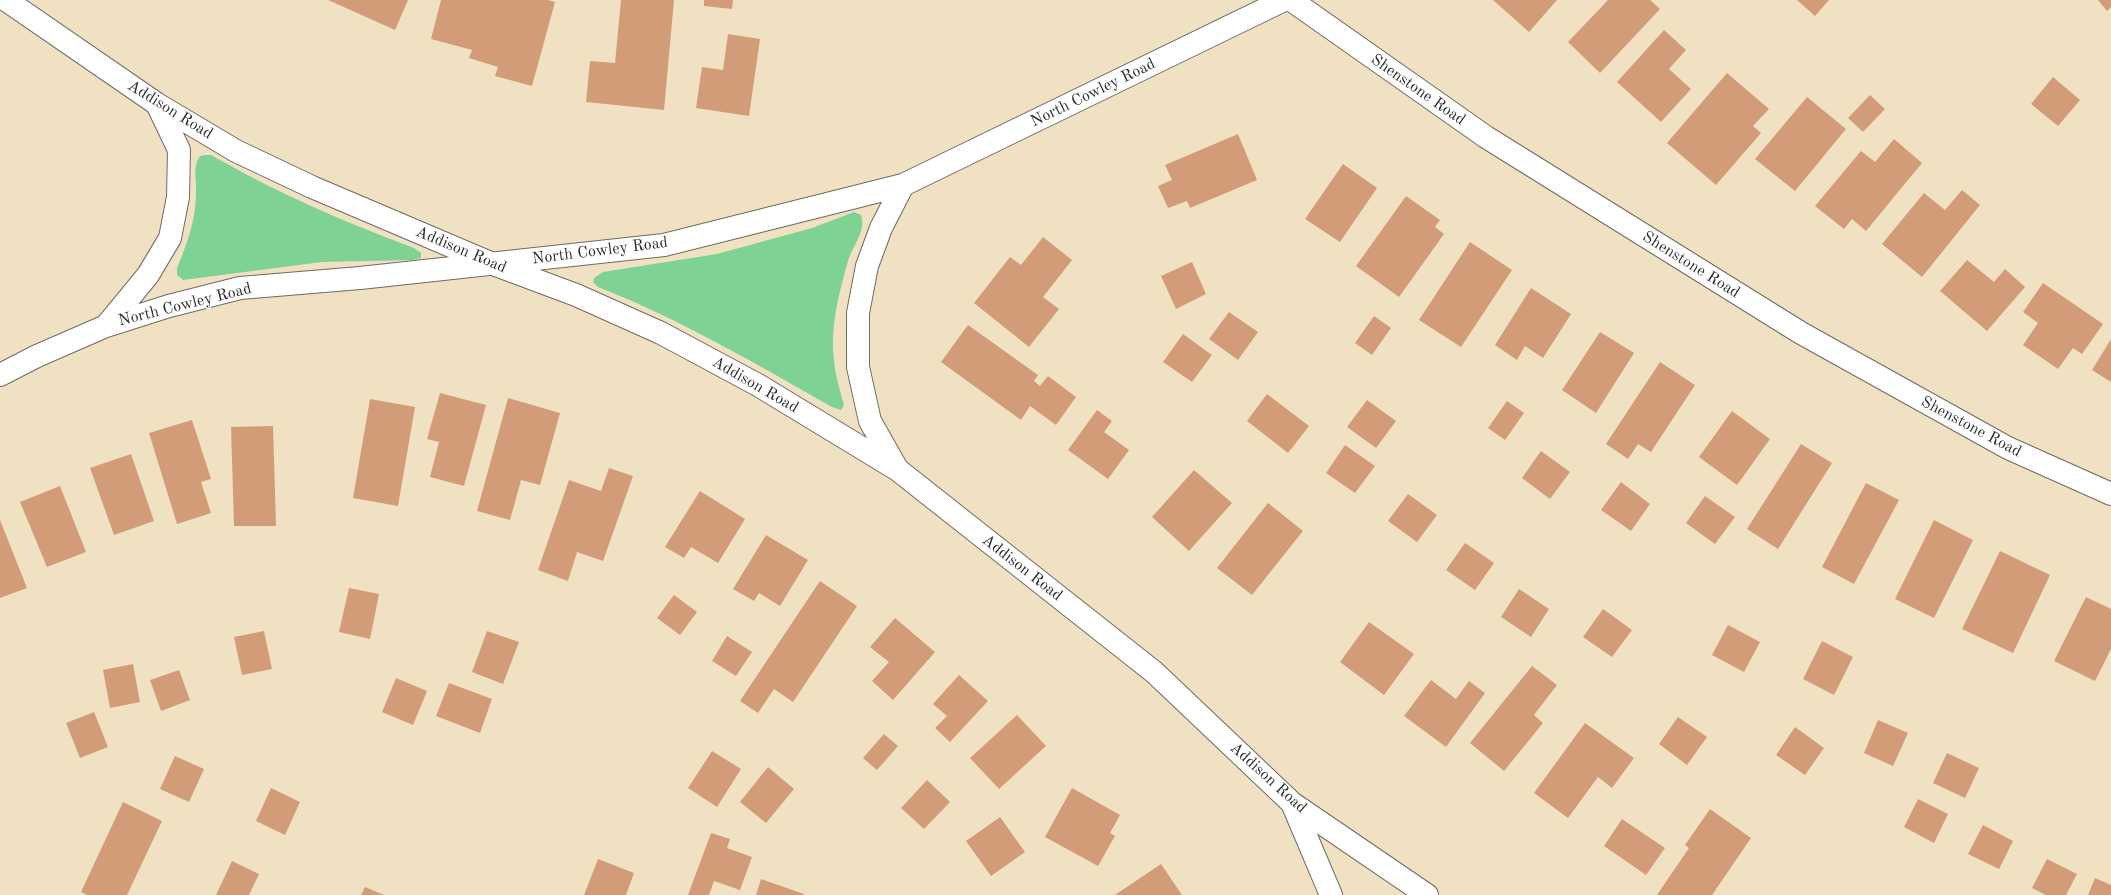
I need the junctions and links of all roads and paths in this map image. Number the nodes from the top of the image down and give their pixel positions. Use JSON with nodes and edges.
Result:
{"nodes":[{"id":1,"x":6,"y":0,"type":"edge"},
{"id":2,"x":1284,"y":0,"type":"edge"},
{"id":3,"x":1291,"y":0,"type":"edge"},
{"id":4,"x":157,"y":104,"type":"junction"},
{"id":5,"x":903,"y":185,"type":"junction"},
{"id":6,"x":493,"y":264,"type":"junction"},
{"id":7,"x":106,"y":326,"type":"junction"},
{"id":8,"x":0,"y":375,"type":"edge"},
{"id":9,"x":898,"y":470,"type":"junction"},
{"id":10,"x":2111,"y":494,"type":"edge"},
{"id":11,"x":1292,"y":803,"type":"junction"},
{"id":12,"x":1331,"y":895,"type":"edge"},
{"id":13,"x":1427,"y":895,"type":"edge"}],
"edges":[{"from":1,"to":4,"type":"street","name":"Addison Road"},
{"from":2,"to":5,"type":"street","name":"North Cowley Road"},
{"from":3,"to":10,"type":"street","name":"Shenstone Road"},
{"from":4,"to":6,"type":"street","name":"Addison Road"},
{"from":4,"to":7,"type":"street","name":"North Cowley Road"},
{"from":5,"to":6,"type":"street","name":"North Cowley Road"},
{"from":5,"to":9,"type":"street"},
{"from":6,"to":7,"type":"street","name":"North Cowley Road"},
{"from":6,"to":9,"type":"street","name":"Addison Road"},
{"from":7,"to":8,"type":"street","name":"North Cowley Road"},
{"from":9,"to":11,"type":"street","name":"Addison Road"},
{"from":11,"to":12,"type":"street"},
{"from":11,"to":13,"type":"street","name":"Addison Road"}]}
